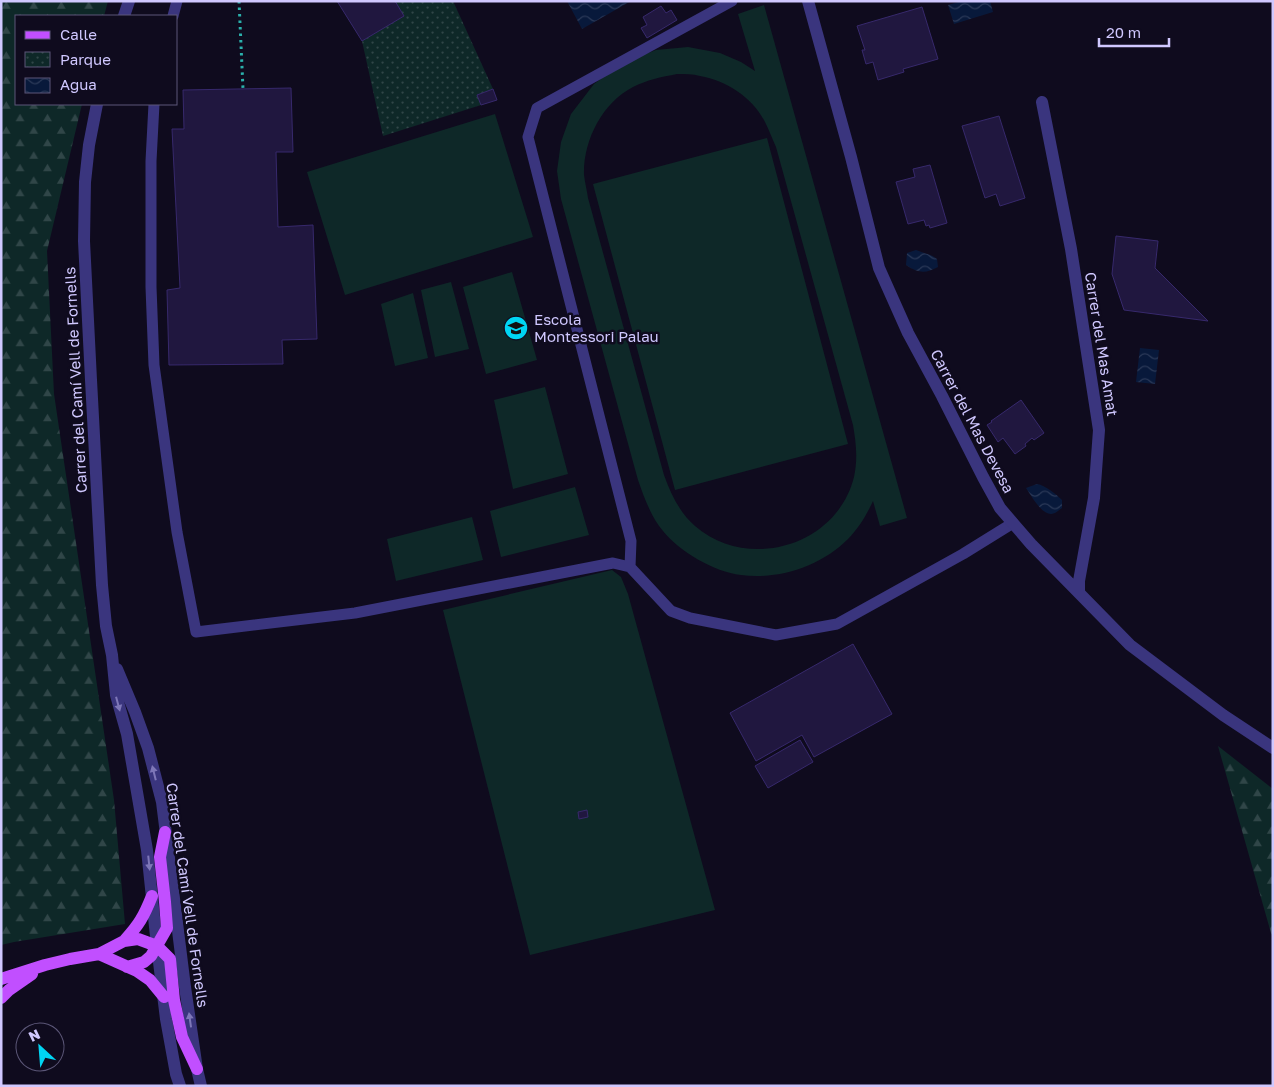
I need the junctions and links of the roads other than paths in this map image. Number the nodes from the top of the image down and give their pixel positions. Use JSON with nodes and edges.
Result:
{"nodes":[{"id":1,"x":130,"y":1,"type":"edge"},
{"id":2,"x":177,"y":1,"type":"edge"},
{"id":3,"x":732,"y":1,"type":"edge"},
{"id":4,"x":808,"y":1,"type":"edge"},
{"id":5,"x":124,"y":15,"type":"edge"},
{"id":6,"x":173,"y":15,"type":"edge"},
{"id":7,"x":1042,"y":102,"type":"dead end"},
{"id":8,"x":97,"y":105,"type":"edge"},
{"id":9,"x":154,"y":105,"type":"edge"},
{"id":10,"x":1013,"y":523,"type":"junction"},
{"id":11,"x":630,"y":567,"type":"junction"},
{"id":12,"x":1079,"y":593,"type":"junction"},
{"id":13,"x":112,"y":655,"type":"junction"},
{"id":14,"x":1273,"y":748,"type":"edge"},
{"id":15,"x":165,"y":832,"type":"junction"},
{"id":16,"x":152,"y":896,"type":"junction"},
{"id":17,"x":124,"y":941,"type":"junction"},
{"id":18,"x":157,"y":946,"type":"junction"},
{"id":19,"x":99,"y":954,"type":"junction"},
{"id":20,"x":45,"y":966,"type":"junction"},
{"id":21,"x":127,"y":967,"type":"junction"},
{"id":22,"x":1,"y":979,"type":"edge"},
{"id":23,"x":164,"y":997,"type":"junction"},
{"id":24,"x":1,"y":998,"type":"edge"},
{"id":25,"x":197,"y":1069,"type":"junction"},
{"id":26,"x":180,"y":1086,"type":"edge"},
{"id":27,"x":201,"y":1086,"type":"edge"}],
"edges":[{"from":1,"to":5,"type":"street"},
{"from":2,"to":6,"type":"lane"},
{"from":3,"to":11,"type":"lane"},
{"from":4,"to":10,"type":"street","name":"Carrer del Mas Devesa"},
{"from":7,"to":12,"type":"street","name":"Carrer del Mas Amat"},
{"from":8,"to":13,"type":"street","name":"Carrer del Camí Vell de Fornells"},
{"from":9,"to":11,"type":"lane"},
{"from":10,"to":11,"type":"lane"},
{"from":10,"to":12,"type":"street","name":"Carrer del Mas Devesa"},
{"from":12,"to":14,"type":"street","name":"Carrer del Mas Devesa"},
{"from":15,"to":13,"type":"street","name":"Carrer del Camí Vell de Fornells","one_way":true},
{"from":13,"to":16,"type":"street","name":"Carrer del Camí Vell de Fornells","one_way":true},
{"from":15,"to":18,"type":"main road"},
{"from":25,"to":15,"type":"street","name":"Carrer del Camí Vell de Fornells","one_way":true},
{"from":16,"to":17,"type":"main road"},
{"from":16,"to":18,"type":"street","name":"Carrer del Camí Vell de Fornells"},
{"from":17,"to":18,"type":"main road"},
{"from":17,"to":19,"type":"main road"},
{"from":18,"to":21,"type":"main road"},
{"from":18,"to":23,"type":"street","name":"Carrer del Camí Vell de Fornells"},
{"from":18,"to":25,"type":"main road"},
{"from":19,"to":20,"type":"main road"},
{"from":19,"to":21,"type":"main road"},
{"from":20,"to":22,"type":"main road"},
{"from":20,"to":24,"type":"main road"},
{"from":21,"to":23,"type":"main road"},
{"from":23,"to":26,"type":"street","name":"Carrer del Camí Vell de Fornells"},
{"from":25,"to":27,"type":"street","name":"Carrer del Camí Vell de Fornells"}]}
